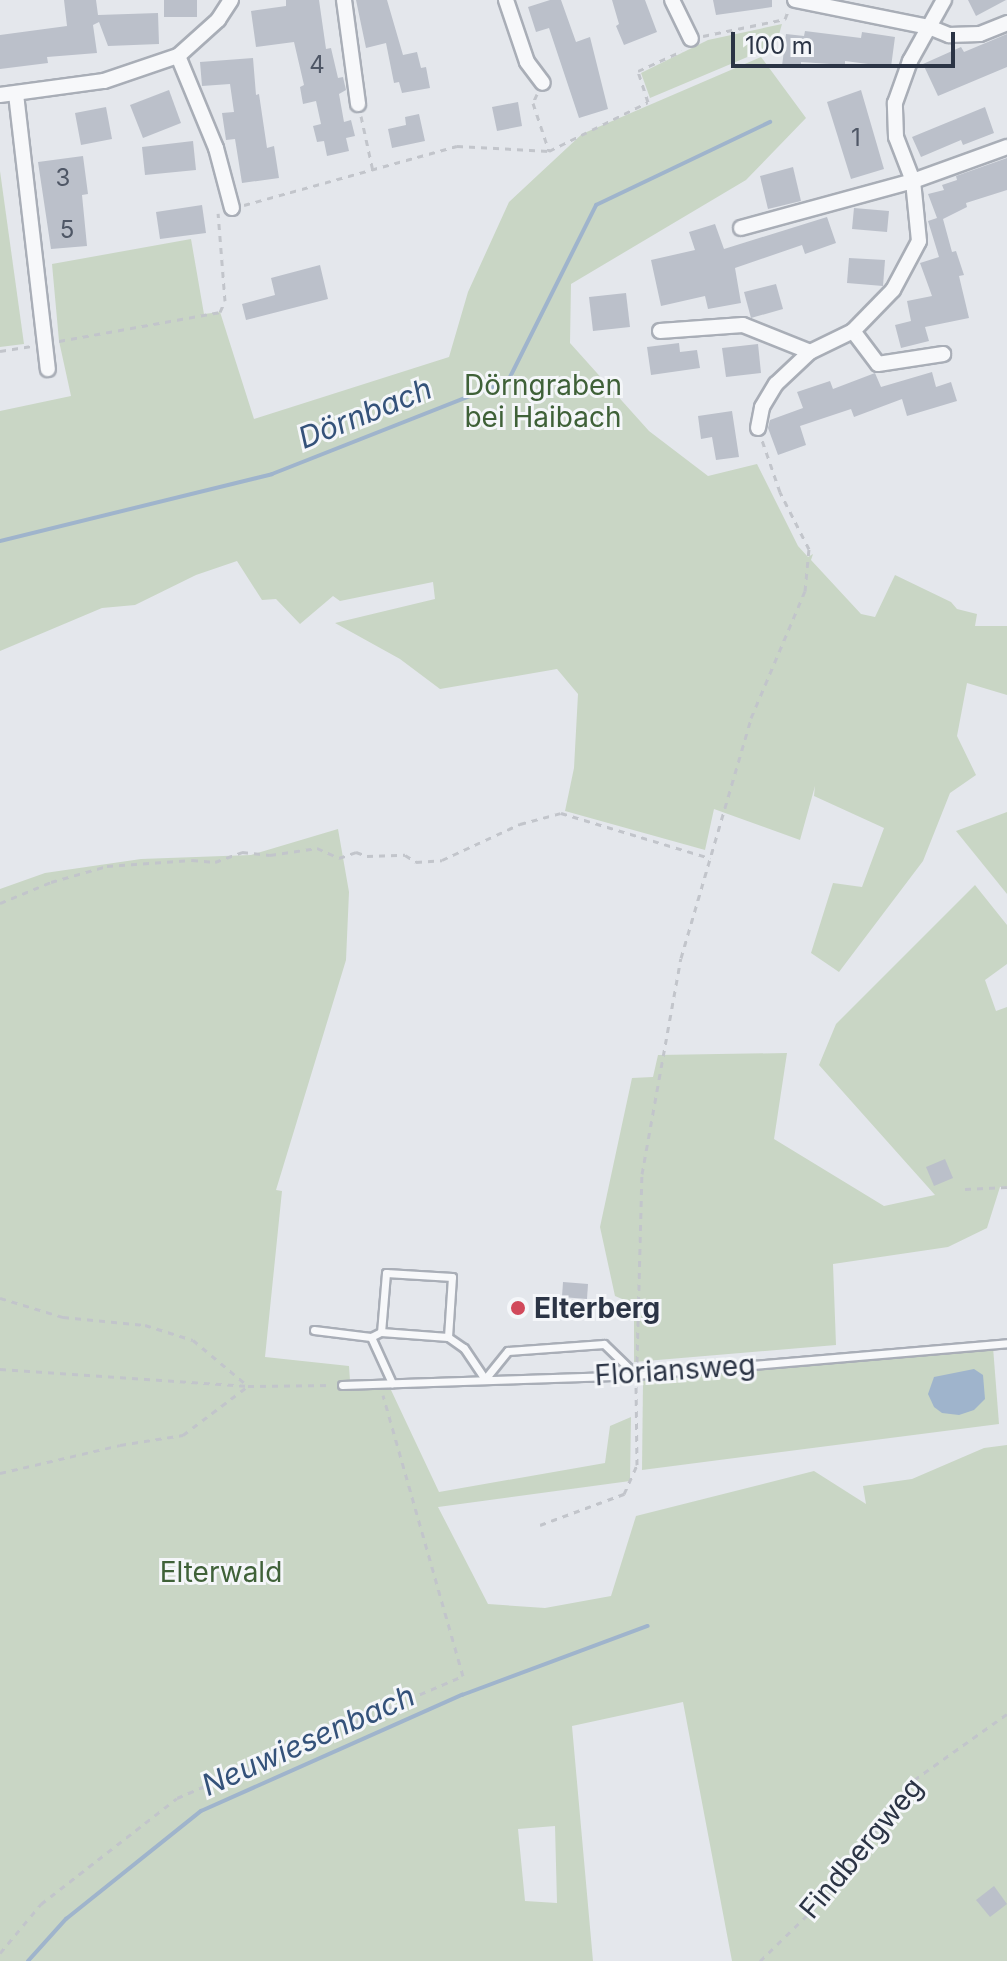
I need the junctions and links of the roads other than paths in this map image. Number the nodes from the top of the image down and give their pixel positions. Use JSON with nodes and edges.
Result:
{"nodes":[{"id":1,"x":231,"y":0,"type":"edge"},
{"id":2,"x":344,"y":0,"type":"edge"},
{"id":3,"x":506,"y":0,"type":"edge"},
{"id":4,"x":672,"y":0,"type":"edge"},
{"id":5,"x":794,"y":0,"type":"edge"},
{"id":6,"x":944,"y":0,"type":"edge"},
{"id":7,"x":1007,"y":23,"type":"edge"},
{"id":8,"x":929,"y":27,"type":"junction"},
{"id":9,"x":691,"y":39,"type":"road end"},
{"id":10,"x":178,"y":56,"type":"junction"},
{"id":11,"x":543,"y":83,"type":"road end"},
{"id":12,"x":16,"y":94,"type":"junction"},
{"id":13,"x":0,"y":95,"type":"edge"},
{"id":14,"x":358,"y":104,"type":"road end"},
{"id":15,"x":1007,"y":147,"type":"edge"},
{"id":16,"x":913,"y":181,"type":"junction"},
{"id":17,"x":232,"y":208,"type":"road end"},
{"id":18,"x":741,"y":228,"type":"dead end"},
{"id":19,"x":660,"y":331,"type":"dead end"},
{"id":20,"x":853,"y":331,"type":"junction"},
{"id":21,"x":810,"y":352,"type":"junction"},
{"id":22,"x":943,"y":354,"type":"dead end"},
{"id":23,"x":48,"y":369,"type":"dead end"},
{"id":24,"x":758,"y":428,"type":"road end"},
{"id":25,"x":314,"y":1330,"type":"dead end"},
{"id":26,"x":381,"y":1332,"type":"junction"},
{"id":27,"x":371,"y":1337,"type":"junction"},
{"id":28,"x":448,"y":1337,"type":"junction"},
{"id":29,"x":1007,"y":1343,"type":"edge"},
{"id":30,"x":636,"y":1375,"type":"junction"},
{"id":31,"x":485,"y":1379,"type":"junction"},
{"id":32,"x":392,"y":1383,"type":"junction"},
{"id":33,"x":342,"y":1385,"type":"road end"}],
"edges":[{"from":1,"to":10,"type":"street"},
{"from":2,"to":14,"type":"street"},
{"from":3,"to":11,"type":"street"},
{"from":4,"to":9,"type":"street"},
{"from":5,"to":8,"type":"street"},
{"from":6,"to":8,"type":"street"},
{"from":7,"to":8,"type":"street"},
{"from":8,"to":16,"type":"street"},
{"from":10,"to":12,"type":"street"},
{"from":10,"to":17,"type":"street"},
{"from":12,"to":13,"type":"street"},
{"from":12,"to":23,"type":"street"},
{"from":15,"to":16,"type":"street"},
{"from":16,"to":18,"type":"street"},
{"from":16,"to":20,"type":"street"},
{"from":19,"to":21,"type":"street"},
{"from":20,"to":21,"type":"street"},
{"from":20,"to":22,"type":"street"},
{"from":21,"to":24,"type":"street"},
{"from":25,"to":27,"type":"lane"},
{"from":26,"to":27,"type":"lane"},
{"from":26,"to":28,"type":"lane"},
{"from":26,"to":28,"type":"lane"},
{"from":27,"to":32,"type":"lane"},
{"from":28,"to":31,"type":"lane"},
{"from":29,"to":30,"type":"lane","name":"Floriansweg"},
{"from":30,"to":31,"type":"lane","name":"Floriansweg"},
{"from":30,"to":31,"type":"lane"},
{"from":31,"to":32,"type":"lane","name":"Floriansweg"},
{"from":32,"to":33,"type":"lane","name":"Floriansweg"}]}
